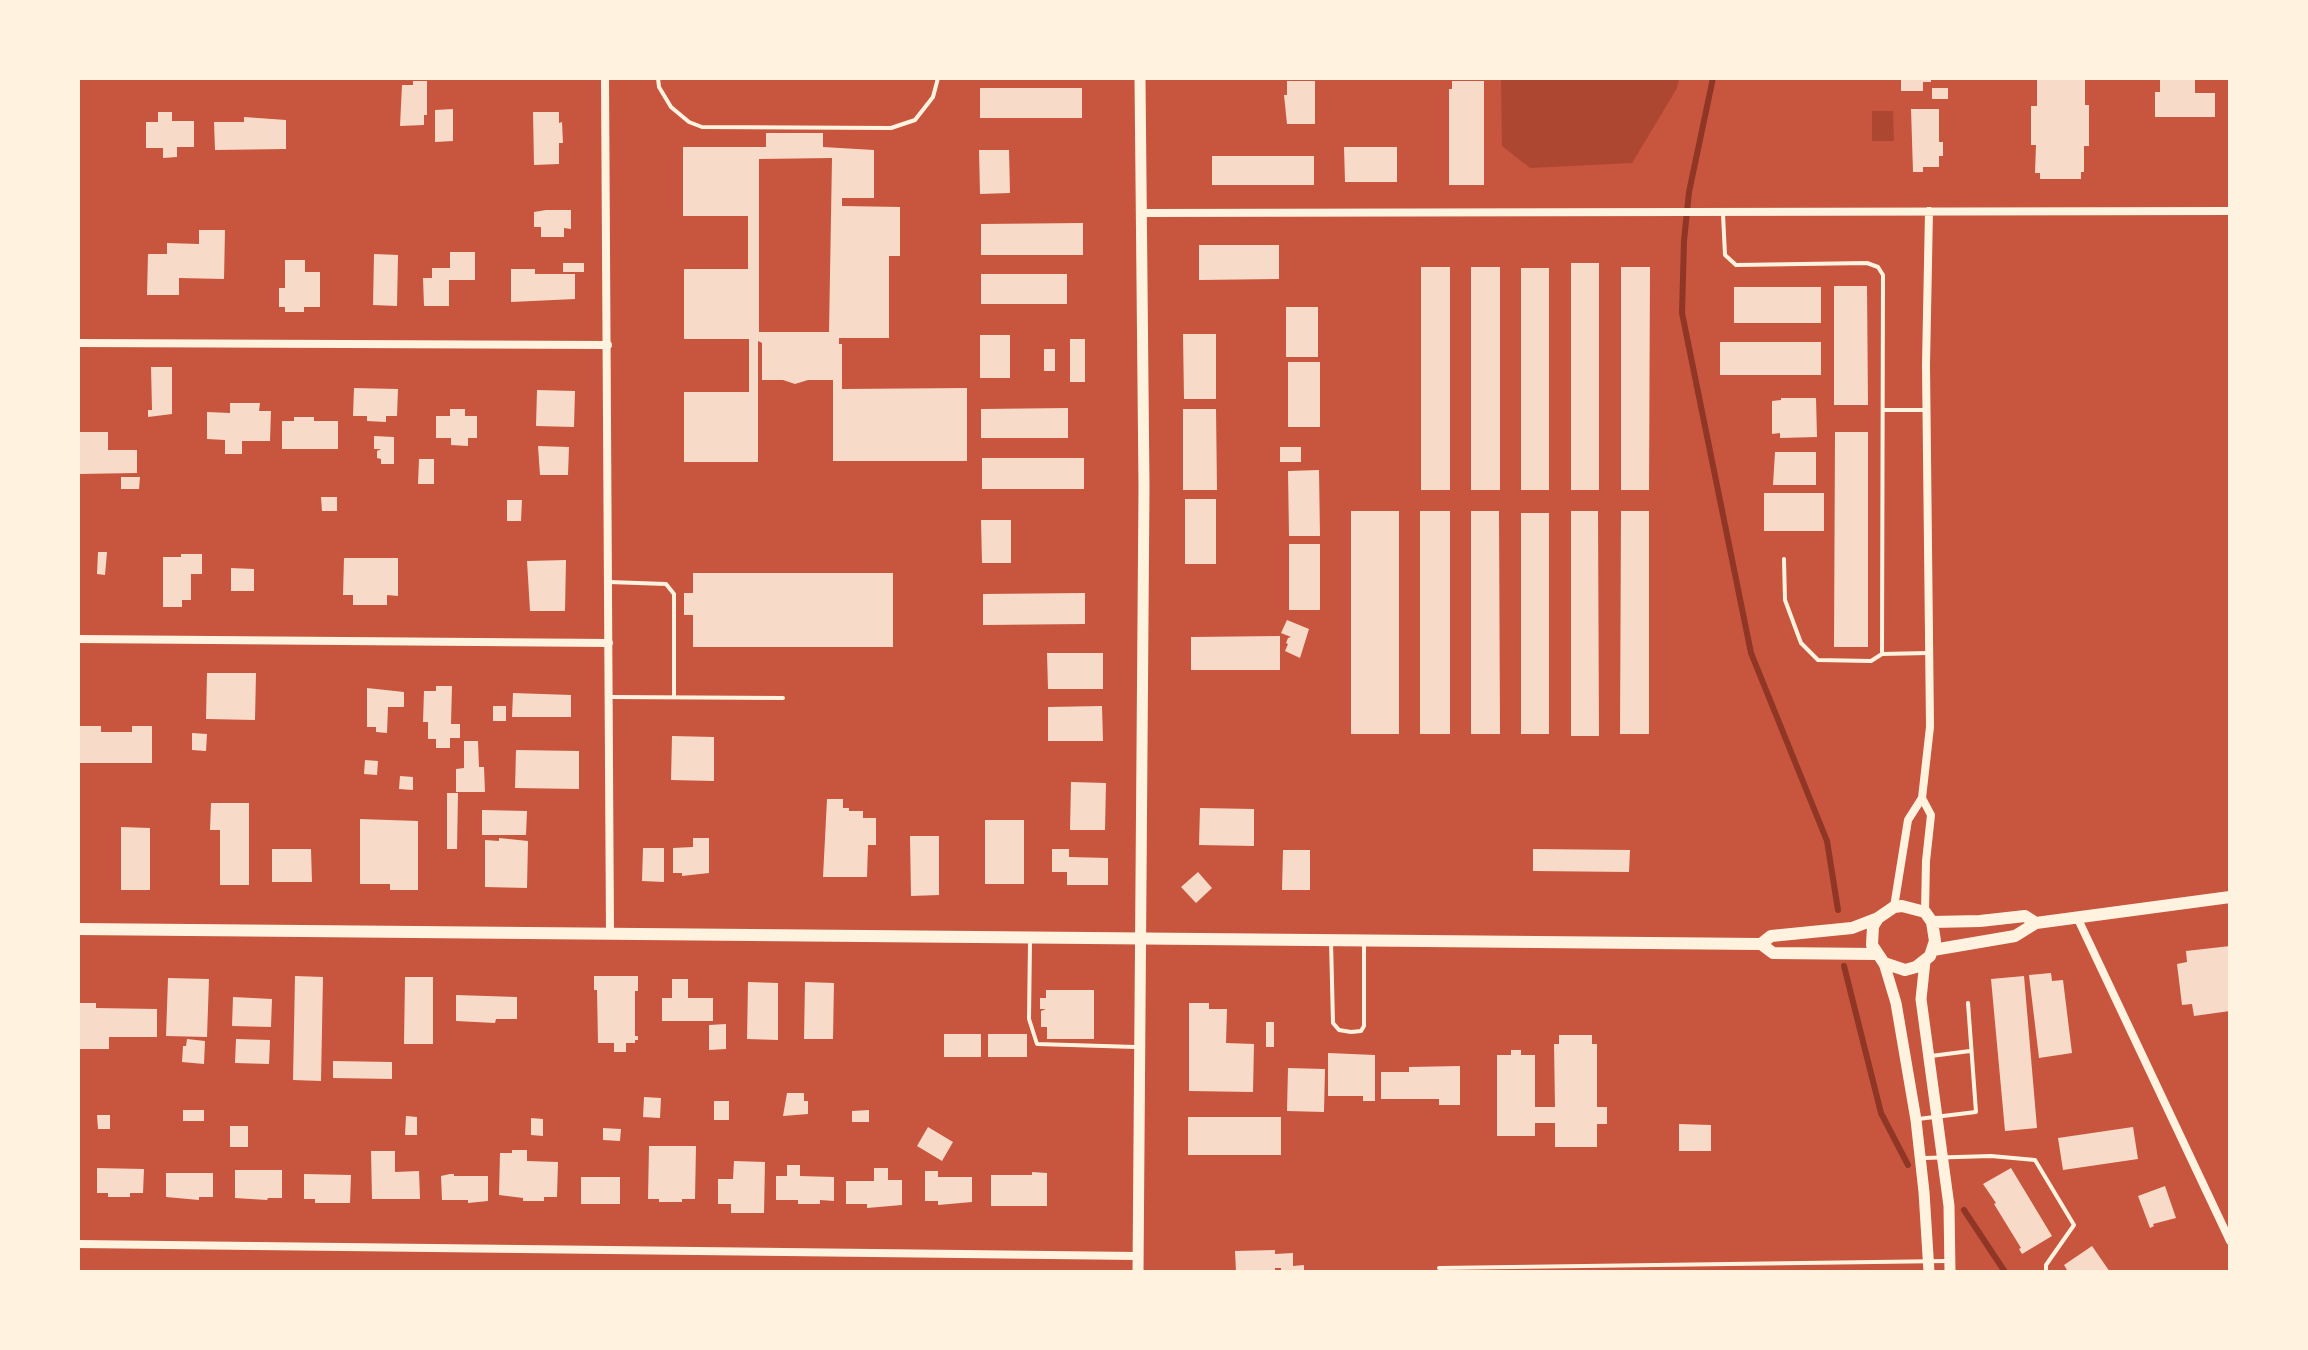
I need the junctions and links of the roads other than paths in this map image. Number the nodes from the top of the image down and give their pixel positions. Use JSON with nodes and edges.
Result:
{"nodes":[{"id":1,"x":605,"y":78,"type":"edge"},
{"id":2,"x":658,"y":78,"type":"edge"},
{"id":3,"x":938,"y":78,"type":"edge"},
{"id":4,"x":1140,"y":78,"type":"edge"},
{"id":5,"x":1929,"y":211,"type":"junction"},
{"id":6,"x":2230,"y":211,"type":"edge"},
{"id":7,"x":1721,"y":212,"type":"junction"},
{"id":8,"x":1142,"y":213,"type":"junction"},
{"id":9,"x":78,"y":343,"type":"edge"},
{"id":10,"x":608,"y":345,"type":"junction"},
{"id":11,"x":1883,"y":410,"type":"junction"},
{"id":12,"x":1927,"y":410,"type":"junction"},
{"id":13,"x":1784,"y":559,"type":"dead end"},
{"id":14,"x":609,"y":582,"type":"junction"},
{"id":15,"x":78,"y":639,"type":"edge"},
{"id":16,"x":609,"y":643,"type":"junction"},
{"id":17,"x":1928,"y":653,"type":"junction"},
{"id":18,"x":1882,"y":654,"type":"junction"},
{"id":19,"x":609,"y":697,"type":"junction"},
{"id":20,"x":674,"y":697,"type":"junction"},
{"id":21,"x":783,"y":698,"type":"dead end"},
{"id":22,"x":1922,"y":798,"type":"junction"},
{"id":23,"x":2230,"y":897,"type":"edge"},
{"id":24,"x":1894,"y":907,"type":"junction"},
{"id":25,"x":1929,"y":917,"type":"junction"},
{"id":26,"x":2077,"y":917,"type":"junction"},
{"id":27,"x":1878,"y":918,"type":"junction"},
{"id":28,"x":2036,"y":923,"type":"junction"},
{"id":29,"x":78,"y":929,"type":"edge"},
{"id":30,"x":610,"y":934,"type":"junction"},
{"id":31,"x":1030,"y":939,"type":"junction"},
{"id":32,"x":1142,"y":940,"type":"junction"},
{"id":33,"x":1331,"y":941,"type":"junction"},
{"id":34,"x":1364,"y":941,"type":"junction"},
{"id":35,"x":1761,"y":944,"type":"junction"},
{"id":36,"x":1929,"y":956,"type":"junction"},
{"id":37,"x":1880,"y":959,"type":"junction"},
{"id":38,"x":1968,"y":1003,"type":"dead end"},
{"id":39,"x":1139,"y":1047,"type":"junction"},
{"id":40,"x":1971,"y":1051,"type":"junction"},
{"id":41,"x":1929,"y":1056,"type":"junction"},
{"id":42,"x":1938,"y":1117,"type":"junction"},
{"id":43,"x":1916,"y":1120,"type":"junction"},
{"id":44,"x":1944,"y":1158,"type":"junction"},
{"id":45,"x":1921,"y":1159,"type":"junction"},
{"id":46,"x":2230,"y":1241,"type":"edge"},
{"id":47,"x":78,"y":1244,"type":"edge"},
{"id":48,"x":1138,"y":1256,"type":"junction"},
{"id":49,"x":1950,"y":1266,"type":"edge"},
{"id":50,"x":1928,"y":1267,"type":"edge"},
{"id":51,"x":1439,"y":1268,"type":"dead end"},
{"id":52,"x":1138,"y":1272,"type":"edge"},
{"id":53,"x":2046,"y":1272,"type":"edge"}],
"edges":[{"from":1,"to":10,"type":"street"},
{"from":2,"to":3,"type":"lane"},
{"from":4,"to":8,"type":"street"},
{"from":5,"to":6,"type":"street"},
{"from":5,"to":7,"type":"street"},
{"from":5,"to":12,"type":"street"},
{"from":7,"to":8,"type":"street"},
{"from":7,"to":11,"type":"lane"},
{"from":8,"to":32,"type":"street"},
{"from":9,"to":10,"type":"street"},
{"from":10,"to":14,"type":"street"},
{"from":11,"to":12,"type":"lane"},
{"from":11,"to":18,"type":"lane"},
{"from":12,"to":17,"type":"street"},
{"from":13,"to":18,"type":"lane"},
{"from":14,"to":16,"type":"street"},
{"from":14,"to":20,"type":"lane"},
{"from":15,"to":16,"type":"street"},
{"from":16,"to":19,"type":"street"},
{"from":17,"to":18,"type":"lane"},
{"from":17,"to":22,"type":"street"},
{"from":19,"to":20,"type":"lane"},
{"from":19,"to":30,"type":"street"},
{"from":20,"to":21,"type":"lane"},
{"from":22,"to":24,"type":"street"},
{"from":22,"to":25,"type":"street"},
{"from":23,"to":26,"type":"main road"},
{"from":24,"to":25,"type":"main road"},
{"from":24,"to":27,"type":"main road"},
{"from":25,"to":28,"type":"main road"},
{"from":25,"to":36,"type":"main road"},
{"from":26,"to":28,"type":"main road"},
{"from":26,"to":46,"type":"street"},
{"from":27,"to":35,"type":"main road"},
{"from":27,"to":37,"type":"main road"},
{"from":28,"to":36,"type":"main road"},
{"from":29,"to":30,"type":"main road"},
{"from":30,"to":31,"type":"main road"},
{"from":31,"to":32,"type":"main road"},
{"from":31,"to":39,"type":"lane"},
{"from":32,"to":33,"type":"main road"},
{"from":32,"to":39,"type":"street"},
{"from":33,"to":34,"type":"main road"},
{"from":33,"to":34,"type":"lane"},
{"from":34,"to":35,"type":"main road"},
{"from":35,"to":37,"type":"main road"},
{"from":36,"to":37,"type":"main road"},
{"from":36,"to":41,"type":"street"},
{"from":37,"to":43,"type":"street"},
{"from":38,"to":40,"type":"lane"},
{"from":39,"to":48,"type":"street"},
{"from":40,"to":41,"type":"lane"},
{"from":40,"to":42,"type":"lane"},
{"from":41,"to":42,"type":"street"},
{"from":42,"to":43,"type":"lane"},
{"from":42,"to":44,"type":"street"},
{"from":43,"to":45,"type":"street"},
{"from":44,"to":45,"type":"lane"},
{"from":44,"to":49,"type":"street"},
{"from":44,"to":53,"type":"lane"},
{"from":45,"to":50,"type":"street"},
{"from":47,"to":48,"type":"street"},
{"from":48,"to":52,"type":"street"},
{"from":49,"to":50,"type":"lane"},
{"from":50,"to":51,"type":"lane"}]}
